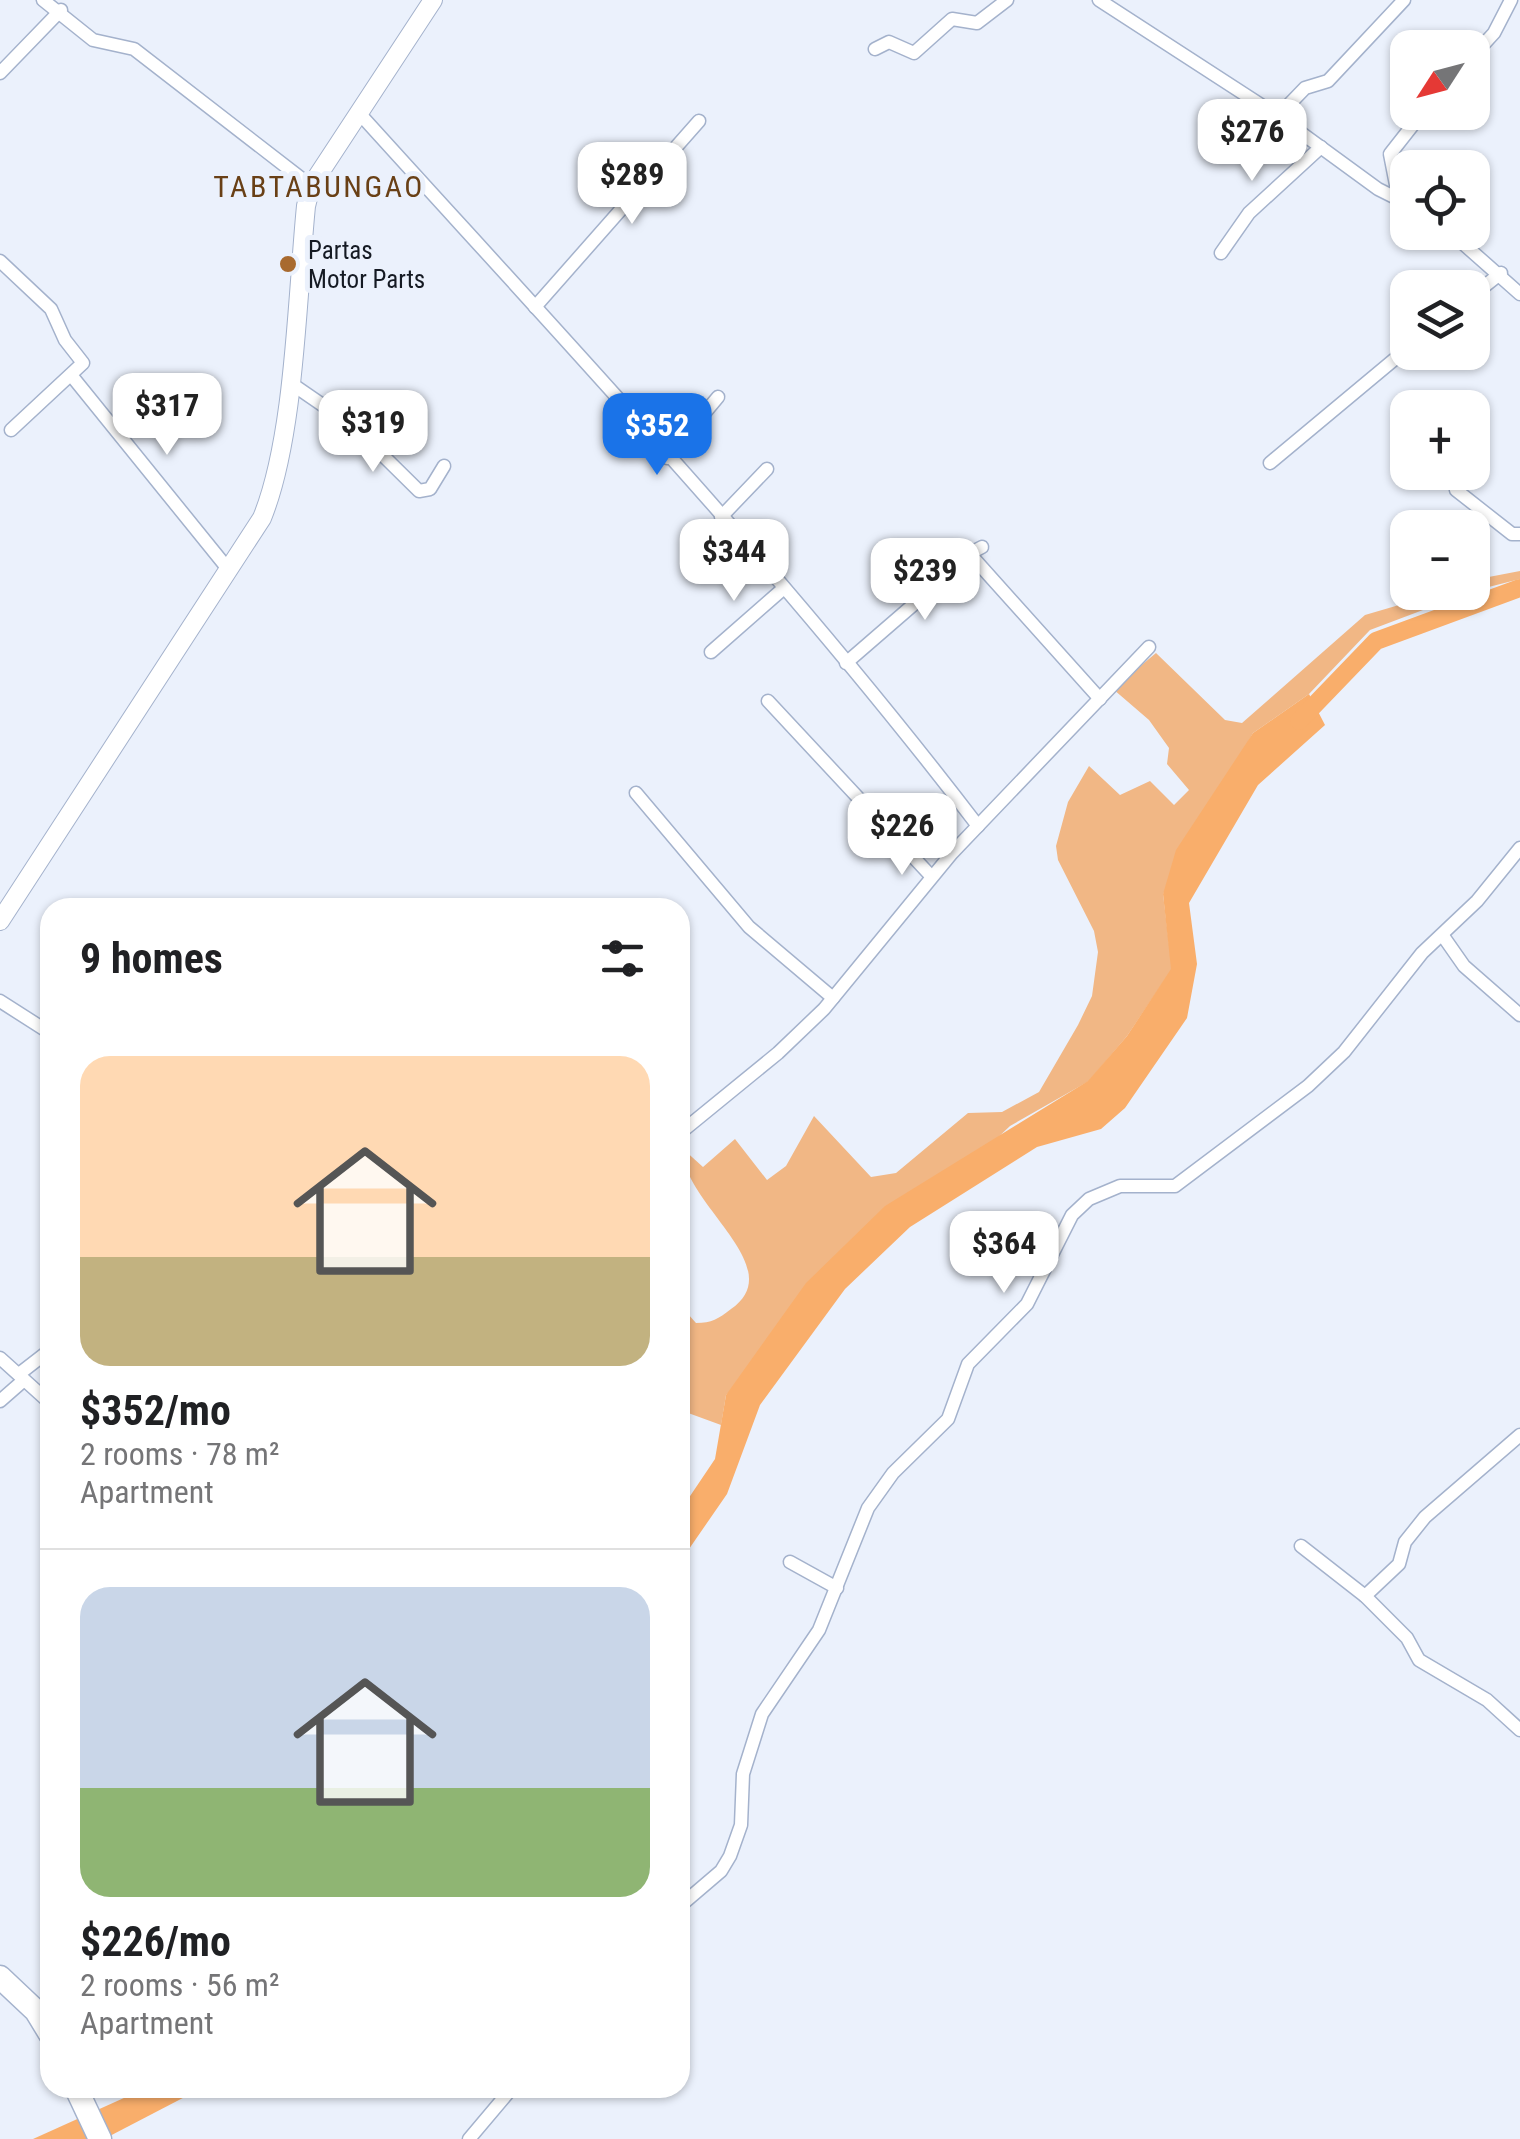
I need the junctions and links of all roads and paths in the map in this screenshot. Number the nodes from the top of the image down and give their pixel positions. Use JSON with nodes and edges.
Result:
{"nodes":[{"id":1,"x":44,"y":0,"type":"edge"},
{"id":2,"x":434,"y":0,"type":"edge"},
{"id":3,"x":1007,"y":0,"type":"edge"},
{"id":4,"x":1099,"y":0,"type":"edge"},
{"id":5,"x":1404,"y":0,"type":"edge"},
{"id":6,"x":1511,"y":0,"type":"edge"},
{"id":7,"x":61,"y":10,"type":"junction"},
{"id":8,"x":1490,"y":37,"type":"edge"},
{"id":9,"x":875,"y":49,"type":"dead end"},
{"id":10,"x":0,"y":74,"type":"edge"},
{"id":11,"x":358,"y":113,"type":"junction"},
{"id":12,"x":1278,"y":116,"type":"junction"},
{"id":13,"x":699,"y":121,"type":"dead end"},
{"id":14,"x":1409,"y":130,"type":"edge"},
{"id":15,"x":1321,"y":147,"type":"junction"},
{"id":16,"x":1393,"y":150,"type":"edge"},
{"id":17,"x":312,"y":186,"type":"junction"},
{"id":18,"x":1390,"y":193,"type":"edge"},
{"id":19,"x":1472,"y":250,"type":"edge"},
{"id":20,"x":1220,"y":253,"type":"dead end"},
{"id":21,"x":0,"y":261,"type":"edge"},
{"id":22,"x":1501,"y":273,"type":"junction"},
{"id":23,"x":1490,"y":282,"type":"edge"},
{"id":24,"x":1520,"y":294,"type":"edge"},
{"id":25,"x":535,"y":307,"type":"junction"},
{"id":26,"x":1390,"y":363,"type":"edge"},
{"id":27,"x":72,"y":375,"type":"junction"},
{"id":28,"x":289,"y":382,"type":"junction"},
{"id":29,"x":718,"y":397,"type":"dead end"},
{"id":30,"x":11,"y":430,"type":"dead end"},
{"id":31,"x":667,"y":458,"type":"junction"},
{"id":32,"x":1270,"y":464,"type":"dead end"},
{"id":33,"x":444,"y":466,"type":"dead end"},
{"id":34,"x":766,"y":469,"type":"dead end"},
{"id":35,"x":1456,"y":490,"type":"dead end"},
{"id":36,"x":721,"y":517,"type":"junction"},
{"id":37,"x":1520,"y":534,"type":"edge"},
{"id":38,"x":228,"y":569,"type":"junction"},
{"id":39,"x":784,"y":588,"type":"junction"},
{"id":40,"x":1149,"y":647,"type":"dead end"},
{"id":41,"x":711,"y":652,"type":"dead end"},
{"id":42,"x":846,"y":662,"type":"junction"},
{"id":43,"x":1100,"y":698,"type":"junction"},
{"id":44,"x":768,"y":701,"type":"dead end"},
{"id":45,"x":636,"y":793,"type":"dead end"},
{"id":46,"x":978,"y":826,"type":"junction"},
{"id":47,"x":1520,"y":848,"type":"edge"},
{"id":48,"x":931,"y":876,"type":"junction"},
{"id":49,"x":2,"y":913,"type":"edge"},
{"id":50,"x":1443,"y":936,"type":"junction"},
{"id":51,"x":833,"y":998,"type":"junction"},
{"id":52,"x":0,"y":1001,"type":"edge"},
{"id":53,"x":1520,"y":1015,"type":"edge"},
{"id":54,"x":40,"y":1027,"type":"edge"},
{"id":55,"x":690,"y":1125,"type":"edge"},
{"id":56,"x":0,"y":1358,"type":"edge"},
{"id":57,"x":40,"y":1360,"type":"edge"},
{"id":58,"x":22,"y":1377,"type":"junction"},
{"id":59,"x":40,"y":1394,"type":"edge"},
{"id":60,"x":0,"y":1401,"type":"edge"},
{"id":61,"x":1520,"y":1435,"type":"edge"},
{"id":62,"x":1301,"y":1546,"type":"dead end"},
{"id":63,"x":790,"y":1562,"type":"dead end"},
{"id":64,"x":837,"y":1588,"type":"junction"},
{"id":65,"x":1365,"y":1596,"type":"junction"},
{"id":66,"x":1520,"y":1730,"type":"edge"},
{"id":67,"x":690,"y":1897,"type":"edge"},
{"id":68,"x":0,"y":1977,"type":"edge"},
{"id":69,"x":40,"y":2018,"type":"edge"},
{"id":70,"x":81,"y":2098,"type":"edge"},
{"id":71,"x":504,"y":2098,"type":"edge"},
{"id":72,"x":100,"y":2139,"type":"edge"},
{"id":73,"x":469,"y":2139,"type":"edge"}],
"edges":[{"from":1,"to":7,"type":"street"},
{"from":2,"to":11,"type":"street"},
{"from":3,"to":9,"type":"street"},
{"from":4,"to":12,"type":"street"},
{"from":5,"to":12,"type":"street"},
{"from":6,"to":8,"type":"street"},
{"from":7,"to":10,"type":"street"},
{"from":7,"to":17,"type":"street"},
{"from":11,"to":17,"type":"street"},
{"from":11,"to":25,"type":"street"},
{"from":12,"to":15,"type":"street"},
{"from":13,"to":25,"type":"street"},
{"from":14,"to":16,"type":"street"},
{"from":15,"to":18,"type":"street"},
{"from":15,"to":20,"type":"street"},
{"from":17,"to":28,"type":"street"},
{"from":19,"to":22,"type":"street"},
{"from":21,"to":27,"type":"street"},
{"from":22,"to":23,"type":"street"},
{"from":22,"to":24,"type":"street"},
{"from":25,"to":31,"type":"street"},
{"from":26,"to":32,"type":"street"},
{"from":27,"to":30,"type":"street"},
{"from":27,"to":38,"type":"street"},
{"from":28,"to":33,"type":"street"},
{"from":28,"to":38,"type":"street"},
{"from":29,"to":31,"type":"street"},
{"from":31,"to":36,"type":"street"},
{"from":34,"to":36,"type":"street"},
{"from":35,"to":37,"type":"street"},
{"from":36,"to":39,"type":"street"},
{"from":38,"to":49,"type":"street"},
{"from":39,"to":41,"type":"street"},
{"from":39,"to":42,"type":"street"},
{"from":40,"to":43,"type":"street"},
{"from":42,"to":43,"type":"street"},
{"from":42,"to":46,"type":"street"},
{"from":43,"to":46,"type":"street"},
{"from":44,"to":48,"type":"street"},
{"from":45,"to":51,"type":"street"},
{"from":46,"to":48,"type":"street"},
{"from":47,"to":50,"type":"street"},
{"from":48,"to":51,"type":"street"},
{"from":50,"to":53,"type":"street"},
{"from":50,"to":64,"type":"street"},
{"from":51,"to":55,"type":"street"},
{"from":52,"to":54,"type":"street"},
{"from":56,"to":58,"type":"street"},
{"from":57,"to":58,"type":"street"},
{"from":58,"to":59,"type":"street"},
{"from":58,"to":60,"type":"street"},
{"from":61,"to":65,"type":"street"},
{"from":62,"to":65,"type":"street"},
{"from":63,"to":64,"type":"street"},
{"from":64,"to":67,"type":"street"},
{"from":65,"to":66,"type":"street"},
{"from":68,"to":69,"type":"highway"},
{"from":70,"to":72,"type":"highway"},
{"from":71,"to":73,"type":"street"}]}
